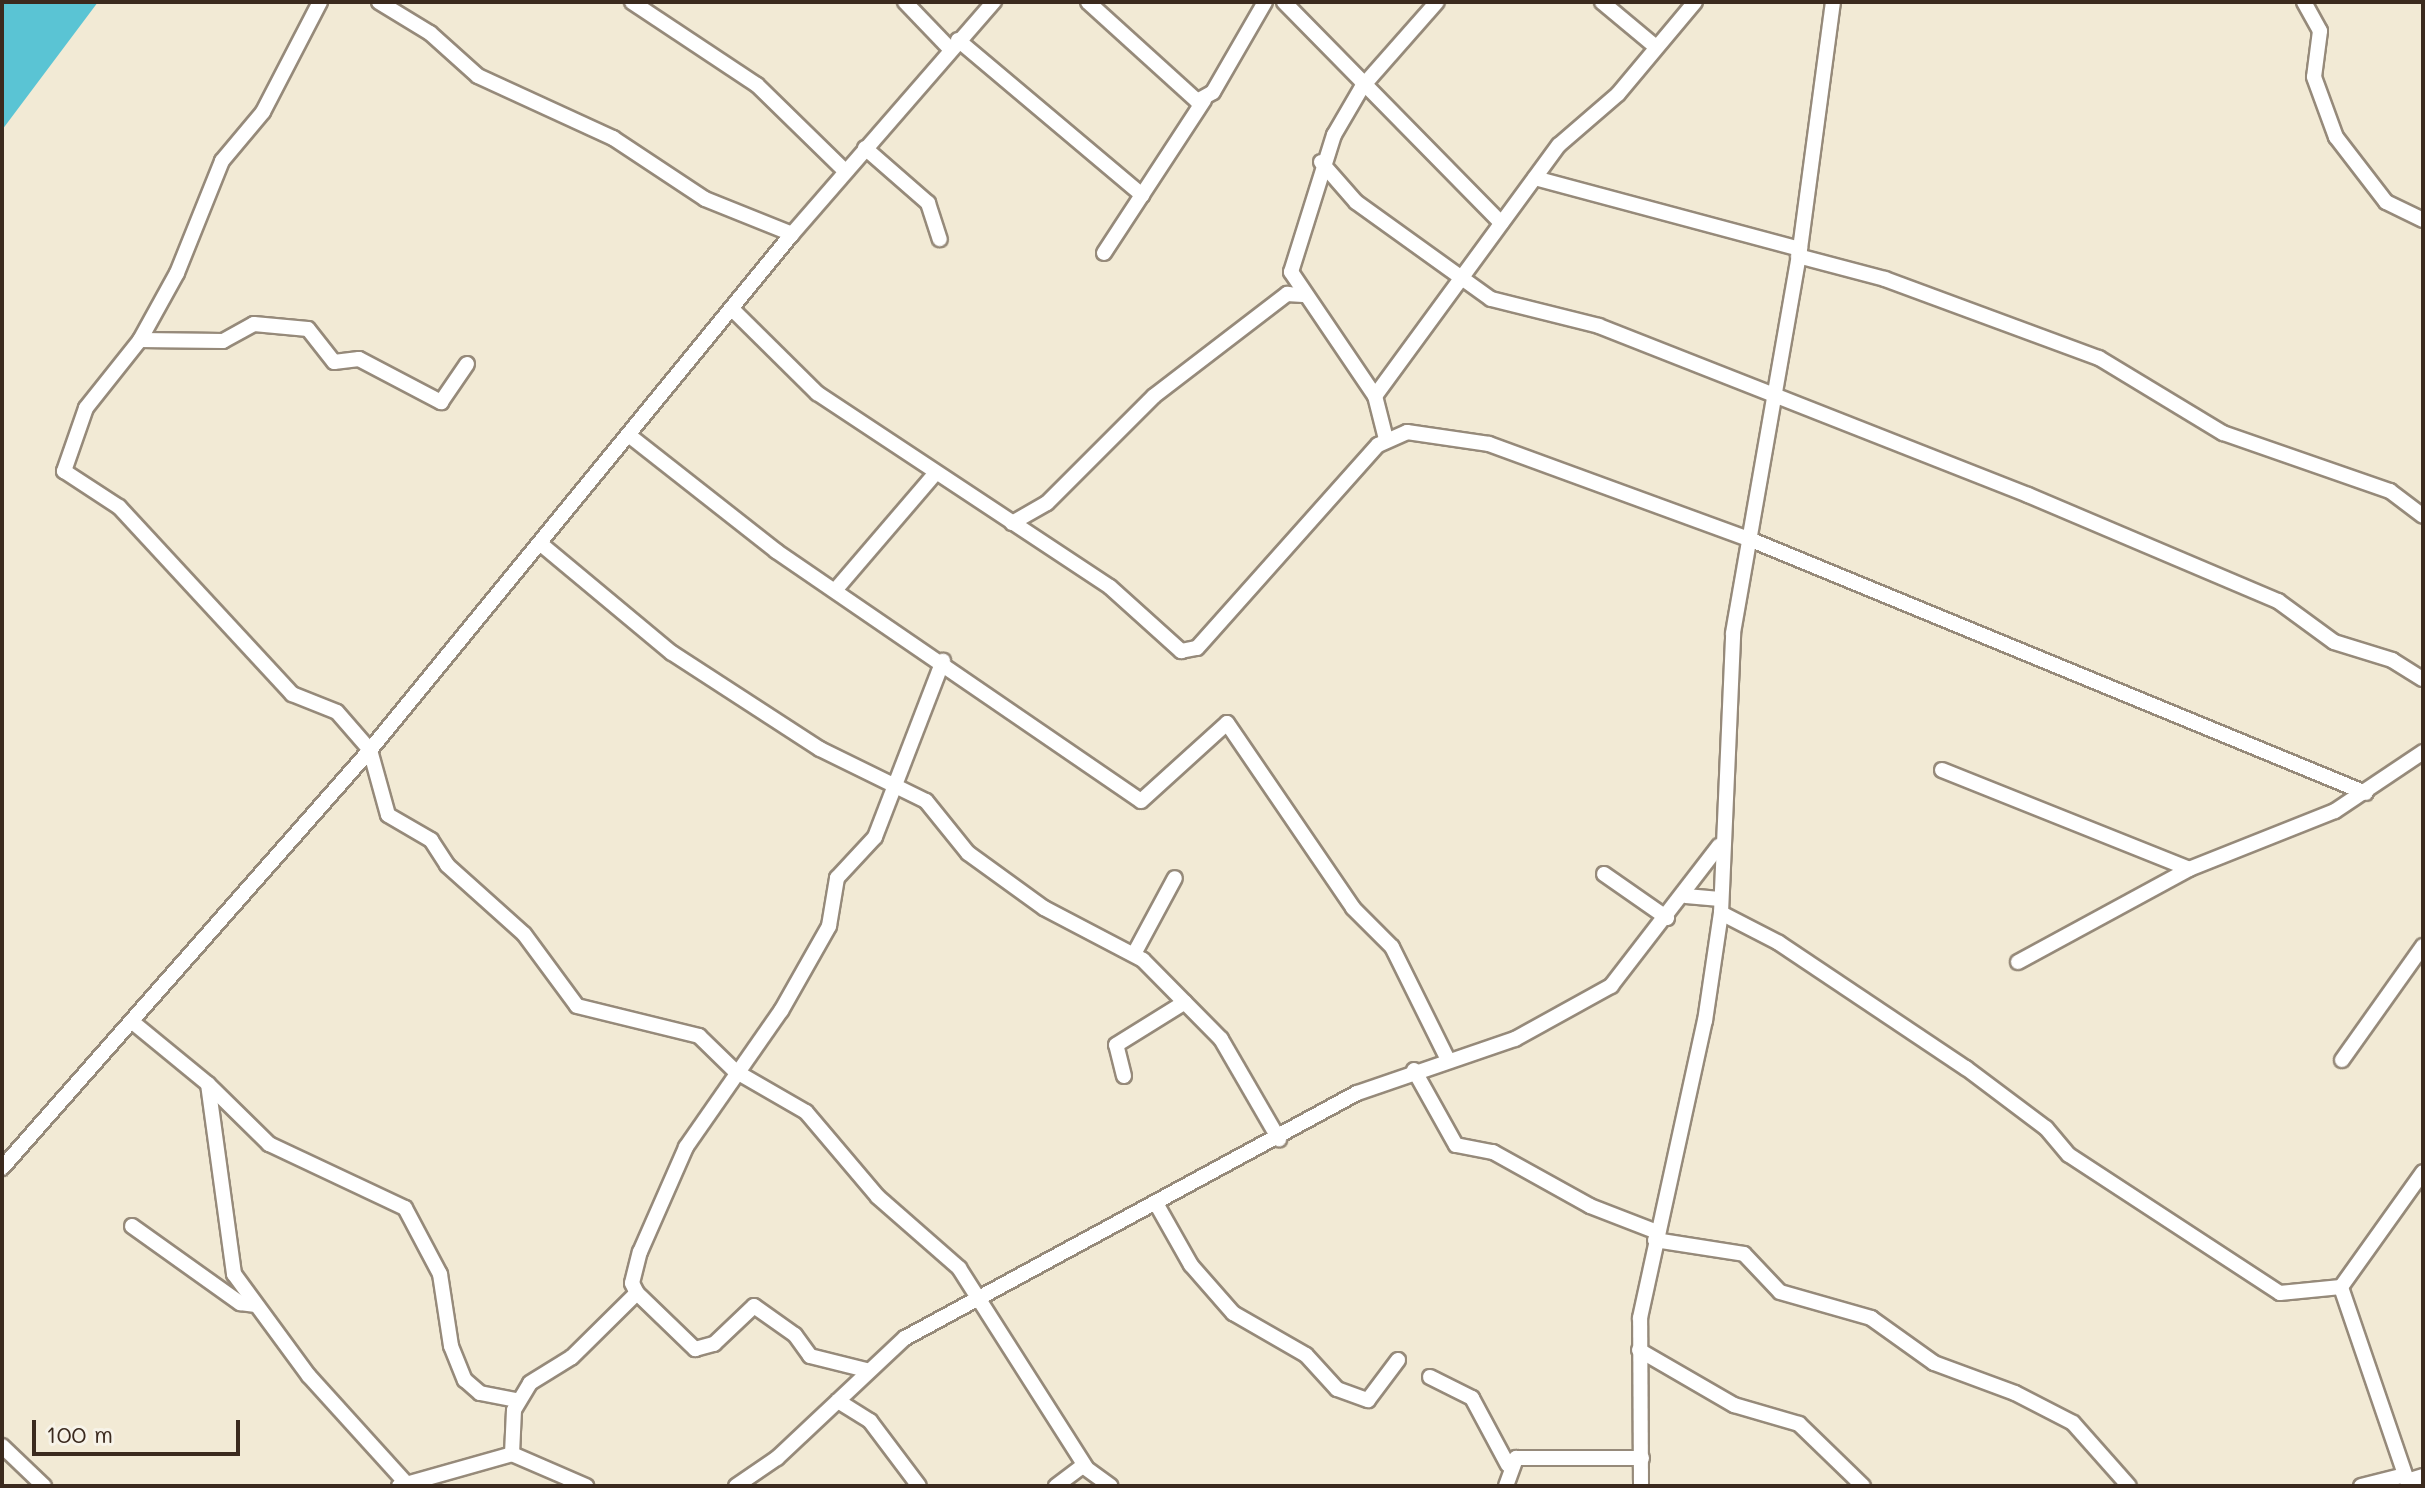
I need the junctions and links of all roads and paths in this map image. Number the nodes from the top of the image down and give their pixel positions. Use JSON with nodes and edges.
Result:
{"nodes":[{"id":1,"x":320,"y":2,"type":"edge"},
{"id":2,"x":379,"y":2,"type":"edge"},
{"id":3,"x":632,"y":2,"type":"edge"},
{"id":4,"x":905,"y":2,"type":"edge"},
{"id":5,"x":994,"y":2,"type":"edge"},
{"id":6,"x":1088,"y":2,"type":"edge"},
{"id":7,"x":1265,"y":2,"type":"edge"},
{"id":8,"x":1284,"y":2,"type":"edge"},
{"id":9,"x":1437,"y":2,"type":"edge"},
{"id":10,"x":1602,"y":2,"type":"edge"},
{"id":11,"x":1695,"y":2,"type":"edge"},
{"id":12,"x":1833,"y":2,"type":"edge"},
{"id":13,"x":2304,"y":2,"type":"edge"},
{"id":14,"x":954,"y":45,"type":"junction"},
{"id":15,"x":1656,"y":47,"type":"junction"},
{"id":16,"x":1362,"y":87,"type":"junction"},
{"id":17,"x":1204,"y":100,"type":"junction"},
{"id":18,"x":865,"y":148,"type":"junction"},
{"id":19,"x":1321,"y":162,"type":"junction"},
{"id":20,"x":1546,"y":162,"type":"junction"},
{"id":21,"x":845,"y":171,"type":"junction"},
{"id":22,"x":1535,"y":178,"type":"junction"},
{"id":23,"x":1553,"y":178,"type":"junction"},
{"id":24,"x":1142,"y":195,"type":"junction"},
{"id":25,"x":2423,"y":220,"type":"edge"},
{"id":26,"x":1501,"y":223,"type":"junction"},
{"id":27,"x":792,"y":234,"type":"junction"},
{"id":28,"x":940,"y":239,"type":"dead end"},
{"id":29,"x":1799,"y":252,"type":"junction"},
{"id":30,"x":1104,"y":253,"type":"dead end"},
{"id":31,"x":1291,"y":272,"type":"junction"},
{"id":32,"x":1462,"y":285,"type":"junction"},
{"id":33,"x":1287,"y":294,"type":"junction"},
{"id":34,"x":1303,"y":295,"type":"junction"},
{"id":35,"x":732,"y":309,"type":"junction"},
{"id":36,"x":140,"y":340,"type":"junction"},
{"id":37,"x":467,"y":364,"type":"dead end"},
{"id":38,"x":1770,"y":392,"type":"junction"},
{"id":39,"x":1375,"y":396,"type":"junction"},
{"id":40,"x":630,"y":436,"type":"junction"},
{"id":41,"x":1386,"y":439,"type":"junction"},
{"id":42,"x":935,"y":474,"type":"junction"},
{"id":43,"x":2423,"y":516,"type":"edge"},
{"id":44,"x":1012,"y":523,"type":"junction"},
{"id":45,"x":1749,"y":539,"type":"junction"},
{"id":46,"x":541,"y":544,"type":"junction"},
{"id":47,"x":838,"y":587,"type":"junction"},
{"id":48,"x":943,"y":661,"type":"junction"},
{"id":49,"x":2423,"y":679,"type":"edge"},
{"id":50,"x":370,"y":750,"type":"junction"},
{"id":51,"x":2423,"y":752,"type":"edge"},
{"id":52,"x":1942,"y":770,"type":"dead end"},
{"id":53,"x":899,"y":784,"type":"junction"},
{"id":54,"x":2366,"y":793,"type":"junction"},
{"id":55,"x":1719,"y":845,"type":"junction"},
{"id":56,"x":2189,"y":869,"type":"junction"},
{"id":57,"x":1604,"y":874,"type":"dead end"},
{"id":58,"x":1175,"y":878,"type":"dead end"},
{"id":59,"x":1686,"y":896,"type":"junction"},
{"id":60,"x":1720,"y":906,"type":"junction"},
{"id":61,"x":1667,"y":918,"type":"junction"},
{"id":62,"x":2423,"y":946,"type":"edge"},
{"id":63,"x":1134,"y":954,"type":"junction"},
{"id":64,"x":2018,"y":962,"type":"dead end"},
{"id":65,"x":1185,"y":1002,"type":"junction"},
{"id":66,"x":135,"y":1024,"type":"junction"},
{"id":67,"x":1448,"y":1060,"type":"junction"},
{"id":68,"x":2342,"y":1060,"type":"dead end"},
{"id":69,"x":1414,"y":1070,"type":"junction"},
{"id":70,"x":735,"y":1071,"type":"junction"},
{"id":71,"x":1398,"y":1075,"type":"junction"},
{"id":72,"x":1124,"y":1076,"type":"dead end"},
{"id":73,"x":208,"y":1084,"type":"junction"},
{"id":74,"x":1426,"y":1099,"type":"junction"},
{"id":75,"x":1279,"y":1139,"type":"junction"},
{"id":76,"x":2,"y":1168,"type":"edge"},
{"id":77,"x":2423,"y":1172,"type":"edge"},
{"id":78,"x":1157,"y":1205,"type":"junction"},
{"id":79,"x":132,"y":1226,"type":"dead end"},
{"id":80,"x":1656,"y":1236,"type":"junction"},
{"id":81,"x":2341,"y":1287,"type":"junction"},
{"id":82,"x":637,"y":1293,"type":"junction"},
{"id":83,"x":978,"y":1298,"type":"junction"},
{"id":84,"x":256,"y":1305,"type":"junction"},
{"id":85,"x":1639,"y":1350,"type":"junction"},
{"id":86,"x":1398,"y":1360,"type":"dead end"},
{"id":87,"x":866,"y":1370,"type":"junction"},
{"id":88,"x":1430,"y":1377,"type":"dead end"},
{"id":89,"x":517,"y":1400,"type":"junction"},
{"id":90,"x":838,"y":1401,"type":"junction"},
{"id":91,"x":2,"y":1446,"type":"edge"},
{"id":92,"x":512,"y":1454,"type":"junction"},
{"id":93,"x":1642,"y":1458,"type":"junction"},
{"id":94,"x":1508,"y":1465,"type":"junction"},
{"id":95,"x":1086,"y":1467,"type":"junction"},
{"id":96,"x":2423,"y":1476,"type":"edge"},
{"id":97,"x":423,"y":1481,"type":"edge"},
{"id":98,"x":2407,"y":1481,"type":"edge"},
{"id":99,"x":402,"y":1485,"type":"edge"},
{"id":100,"x":44,"y":1486,"type":"edge"},
{"id":101,"x":586,"y":1486,"type":"edge"},
{"id":102,"x":736,"y":1486,"type":"edge"},
{"id":103,"x":919,"y":1486,"type":"edge"},
{"id":104,"x":1056,"y":1486,"type":"edge"},
{"id":105,"x":1111,"y":1486,"type":"edge"},
{"id":106,"x":1506,"y":1486,"type":"edge"},
{"id":107,"x":1641,"y":1486,"type":"edge"},
{"id":108,"x":1863,"y":1486,"type":"edge"},
{"id":109,"x":2129,"y":1486,"type":"edge"},
{"id":110,"x":2361,"y":1486,"type":"edge"}],
"edges":[{"from":1,"to":36,"type":"street"},
{"from":2,"to":27,"type":"street"},
{"from":3,"to":21,"type":"street"},
{"from":4,"to":14,"type":"street"},
{"from":5,"to":14,"type":"street"},
{"from":6,"to":17,"type":"street"},
{"from":7,"to":17,"type":"street"},
{"from":8,"to":16,"type":"street"},
{"from":9,"to":16,"type":"street"},
{"from":10,"to":15,"type":"street"},
{"from":11,"to":15,"type":"street"},
{"from":12,"to":29,"type":"street"},
{"from":13,"to":25,"type":"street"},
{"from":14,"to":18,"type":"street"},
{"from":14,"to":24,"type":"street"},
{"from":15,"to":20,"type":"street"},
{"from":16,"to":19,"type":"street"},
{"from":16,"to":26,"type":"street"},
{"from":17,"to":24,"type":"street"},
{"from":18,"to":21,"type":"street"},
{"from":18,"to":28,"type":"street"},
{"from":19,"to":31,"type":"street"},
{"from":19,"to":32,"type":"street"},
{"from":20,"to":22,"type":"street"},
{"from":20,"to":23,"type":"street"},
{"from":21,"to":27,"type":"street"},
{"from":22,"to":23,"type":"street"},
{"from":22,"to":26,"type":"street"},
{"from":23,"to":29,"type":"street"},
{"from":24,"to":30,"type":"street"},
{"from":26,"to":32,"type":"street"},
{"from":27,"to":35,"type":"street"},
{"from":29,"to":38,"type":"street"},
{"from":29,"to":43,"type":"street"},
{"from":31,"to":33,"type":"street"},
{"from":31,"to":34,"type":"street"},
{"from":32,"to":38,"type":"street"},
{"from":32,"to":39,"type":"street"},
{"from":33,"to":34,"type":"street"},
{"from":33,"to":44,"type":"street"},
{"from":34,"to":39,"type":"street"},
{"from":35,"to":40,"type":"street"},
{"from":35,"to":42,"type":"street"},
{"from":36,"to":37,"type":"street"},
{"from":36,"to":50,"type":"street"},
{"from":38,"to":45,"type":"street"},
{"from":38,"to":49,"type":"street"},
{"from":39,"to":41,"type":"street"},
{"from":40,"to":46,"type":"street"},
{"from":40,"to":47,"type":"street"},
{"from":41,"to":44,"type":"street"},
{"from":41,"to":45,"type":"street"},
{"from":42,"to":44,"type":"street"},
{"from":42,"to":47,"type":"street"},
{"from":45,"to":54,"type":"street"},
{"from":45,"to":55,"type":"street"},
{"from":46,"to":50,"type":"street"},
{"from":46,"to":53,"type":"street"},
{"from":47,"to":48,"type":"street"},
{"from":48,"to":53,"type":"street"},
{"from":48,"to":67,"type":"street"},
{"from":50,"to":66,"type":"street"},
{"from":50,"to":70,"type":"street"},
{"from":51,"to":54,"type":"street"},
{"from":52,"to":56,"type":"street"},
{"from":53,"to":63,"type":"street"},
{"from":53,"to":70,"type":"street"},
{"from":54,"to":56,"type":"street"},
{"from":55,"to":59,"type":"street"},
{"from":55,"to":60,"type":"street"},
{"from":56,"to":64,"type":"street"},
{"from":57,"to":61,"type":"street"},
{"from":58,"to":63,"type":"street"},
{"from":59,"to":60,"type":"street"},
{"from":59,"to":61,"type":"street"},
{"from":60,"to":80,"type":"street"},
{"from":60,"to":81,"type":"street"},
{"from":61,"to":67,"type":"street"},
{"from":62,"to":68,"type":"street"},
{"from":63,"to":65,"type":"street"},
{"from":65,"to":72,"type":"street"},
{"from":65,"to":75,"type":"street"},
{"from":66,"to":73,"type":"street"},
{"from":66,"to":76,"type":"street"},
{"from":67,"to":69,"type":"street"},
{"from":69,"to":71,"type":"street"},
{"from":69,"to":74,"type":"street"},
{"from":70,"to":82,"type":"street"},
{"from":70,"to":83,"type":"street"},
{"from":71,"to":74,"type":"street"},
{"from":71,"to":75,"type":"street"},
{"from":73,"to":84,"type":"street"},
{"from":73,"to":89,"type":"street"},
{"from":74,"to":80,"type":"street"},
{"from":75,"to":78,"type":"street"},
{"from":77,"to":81,"type":"street"},
{"from":78,"to":83,"type":"street"},
{"from":78,"to":86,"type":"street"},
{"from":79,"to":84,"type":"street"},
{"from":80,"to":85,"type":"street"},
{"from":80,"to":109,"type":"street"},
{"from":81,"to":98,"type":"street"},
{"from":82,"to":87,"type":"street"},
{"from":82,"to":89,"type":"street"},
{"from":83,"to":87,"type":"street"},
{"from":83,"to":95,"type":"street"},
{"from":84,"to":99,"type":"street"},
{"from":85,"to":93,"type":"street"},
{"from":85,"to":108,"type":"street"},
{"from":87,"to":90,"type":"street"},
{"from":88,"to":94,"type":"street"},
{"from":89,"to":92,"type":"street"},
{"from":90,"to":102,"type":"street"},
{"from":90,"to":103,"type":"street"},
{"from":91,"to":100,"type":"street"},
{"from":92,"to":97,"type":"street"},
{"from":92,"to":101,"type":"street"},
{"from":93,"to":94,"type":"street"},
{"from":93,"to":107,"type":"street"},
{"from":94,"to":106,"type":"street"},
{"from":95,"to":104,"type":"street"},
{"from":95,"to":105,"type":"street"},
{"from":96,"to":98,"type":"street"},
{"from":97,"to":99,"type":"street"},
{"from":98,"to":110,"type":"street"}]}
